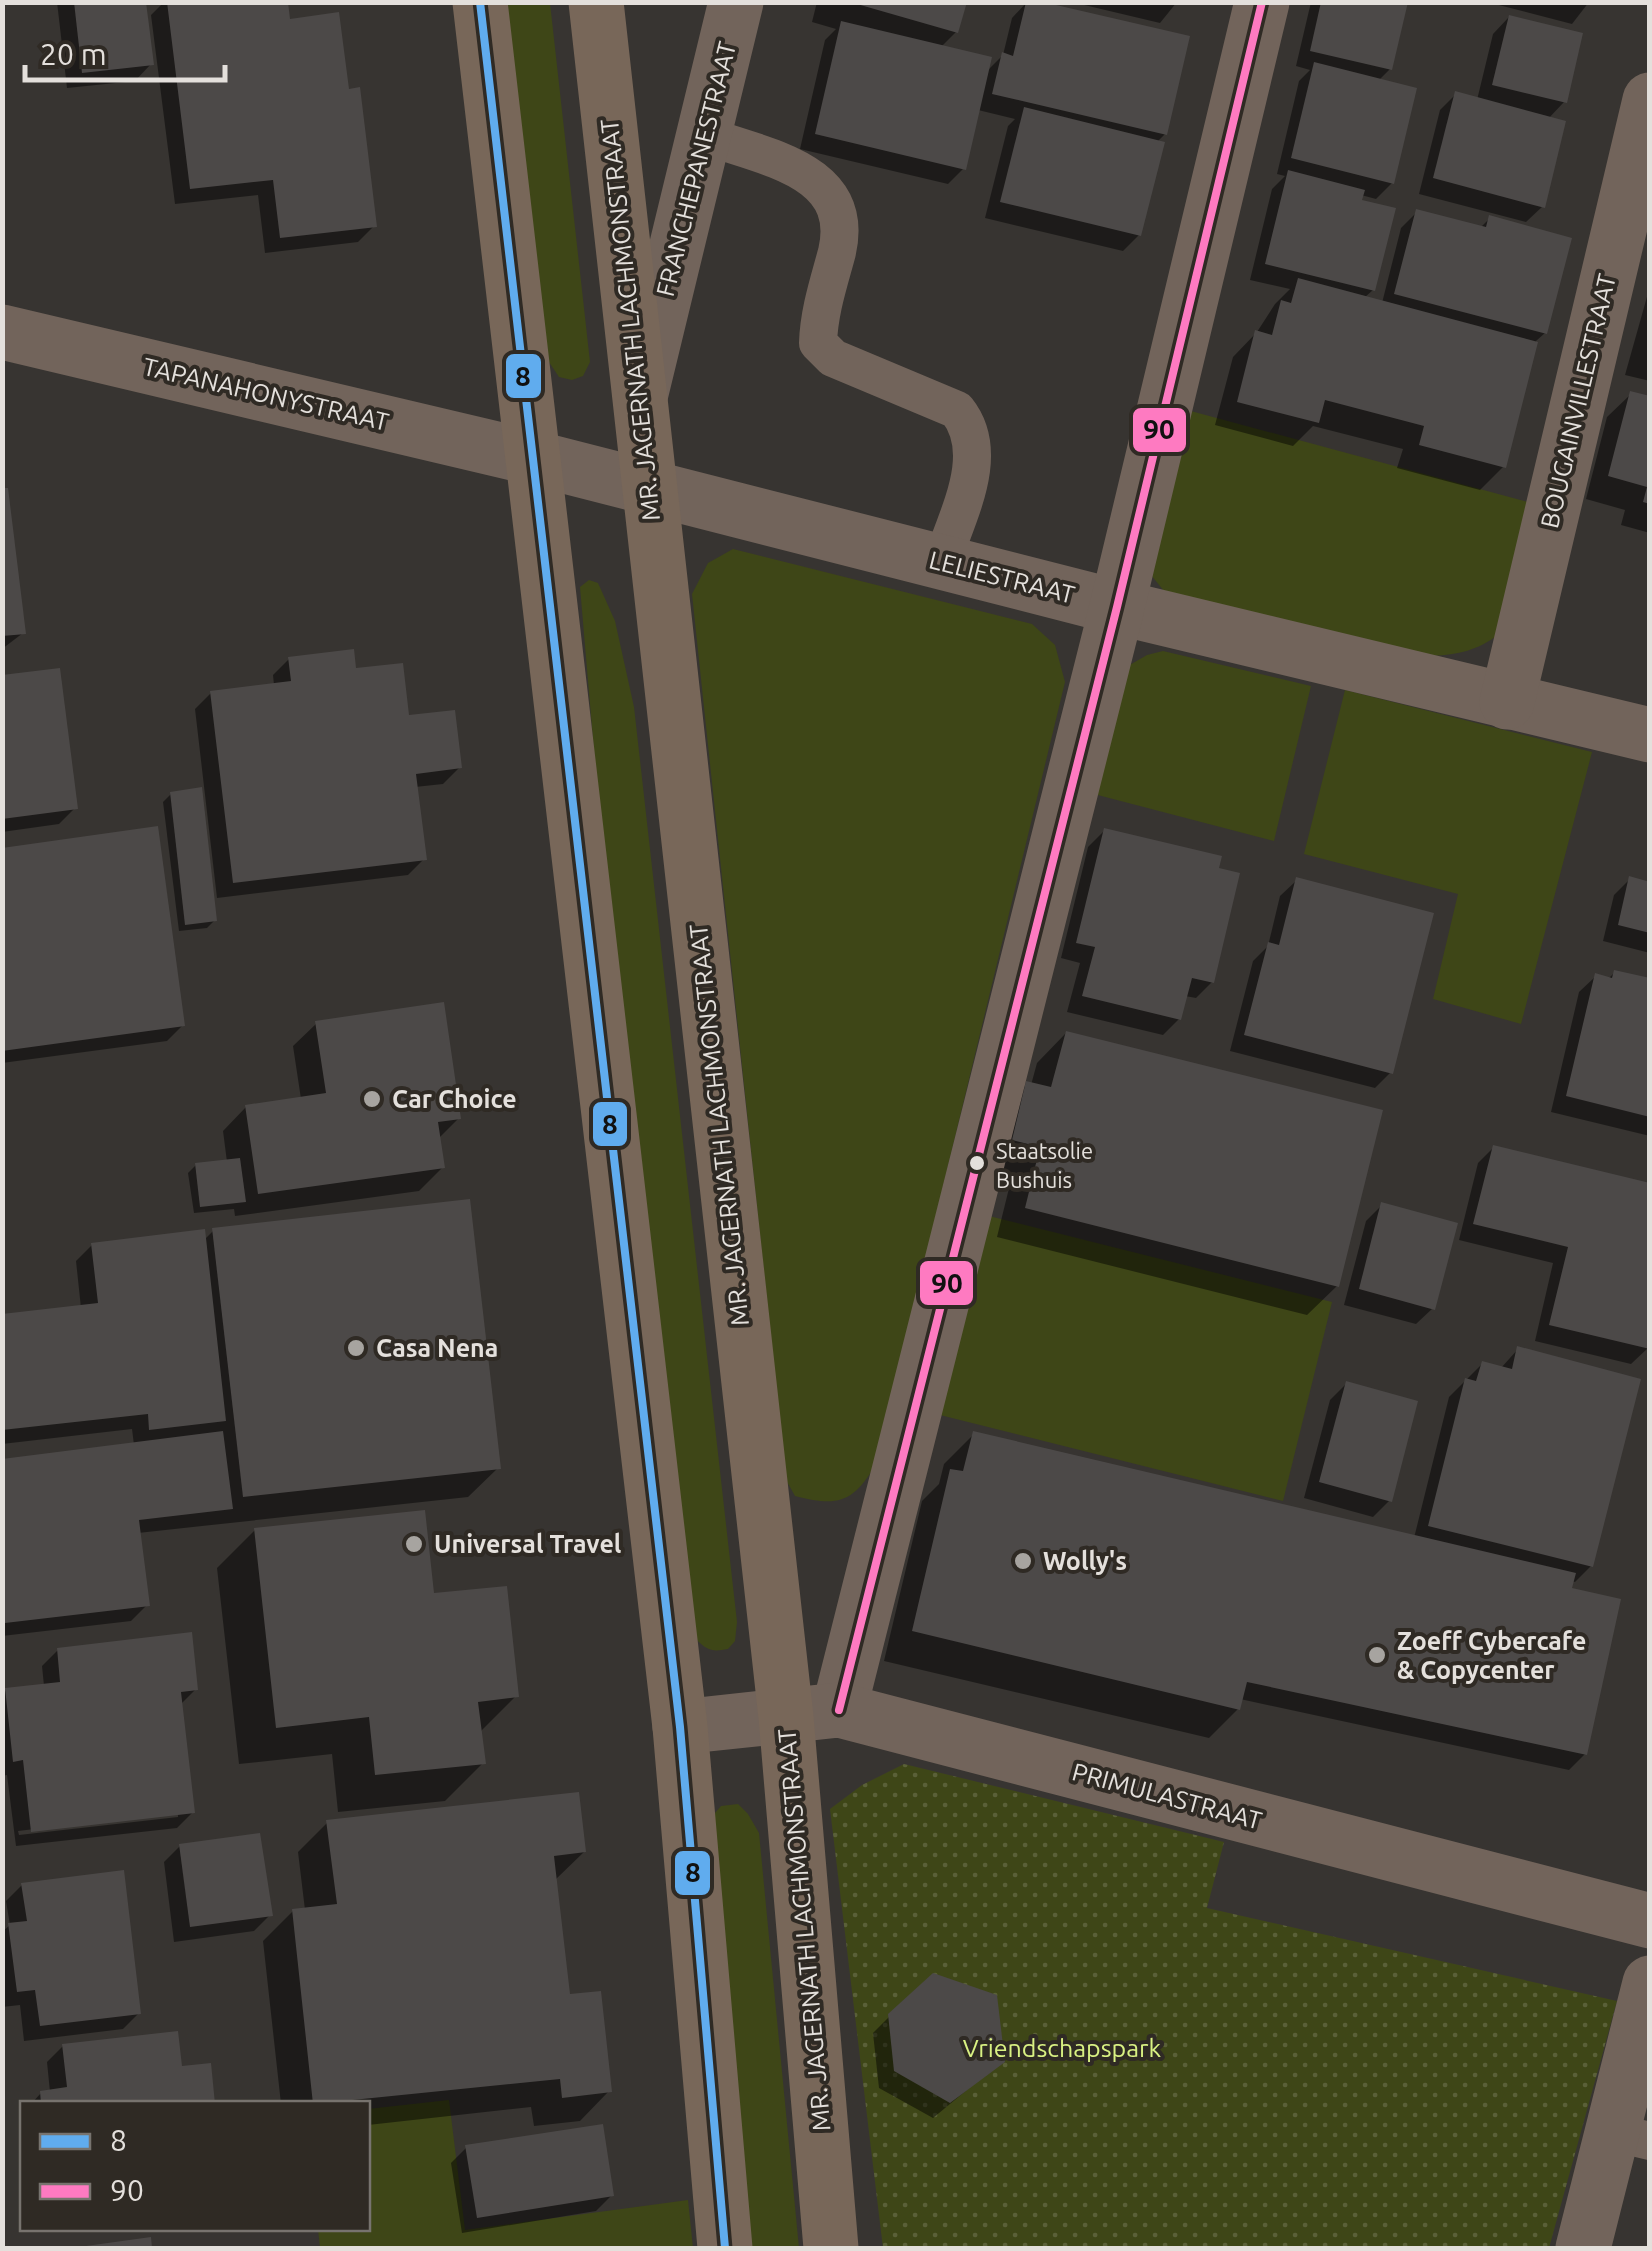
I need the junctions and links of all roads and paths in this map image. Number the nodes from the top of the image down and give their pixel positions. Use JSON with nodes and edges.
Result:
{"nodes":[{"id":1,"x":480,"y":2,"type":"edge"},
{"id":2,"x":596,"y":2,"type":"edge"},
{"id":3,"x":736,"y":2,"type":"edge"},
{"id":4,"x":1262,"y":2,"type":"edge"},
{"id":5,"x":1650,"y":100,"type":"edge"},
{"id":6,"x":704,"y":135,"type":"junction"},
{"id":7,"x":2,"y":332,"type":"edge"},
{"id":8,"x":641,"y":393,"type":"junction"},
{"id":9,"x":530,"y":457,"type":"junction"},
{"id":10,"x":648,"y":488,"type":"junction"},
{"id":11,"x":942,"y":562,"type":"junction"},
{"id":12,"x":1117,"y":607,"type":"junction"},
{"id":13,"x":1507,"y":702,"type":"junction"},
{"id":14,"x":1650,"y":735,"type":"edge"},
{"id":15,"x":812,"y":1714,"type":"junction"},
{"id":16,"x":680,"y":1727,"type":"junction"},
{"id":17,"x":1650,"y":1921,"type":"edge"},
{"id":18,"x":1650,"y":1983,"type":"edge"},
{"id":19,"x":1631,"y":2136,"type":"edge"},
{"id":20,"x":725,"y":2248,"type":"edge"},
{"id":21,"x":830,"y":2248,"type":"edge"},
{"id":22,"x":1583,"y":2248,"type":"edge"}],
"edges":[{"from":1,"to":9,"type":"main road"},
{"from":2,"to":8,"type":"main road","name":"MR. JAGERNATH LACHMONSTRAAT"},
{"from":3,"to":6,"type":"street","name":"FRANCHEPANESTRAAT"},
{"from":4,"to":12,"type":"street"},
{"from":5,"to":13,"type":"street","name":"BOUGAINVILLESTRAAT"},
{"from":6,"to":8,"type":"street","name":"FRANCHEPANESTRAAT"},
{"from":6,"to":11,"type":"lane"},
{"from":7,"to":9,"type":"street","name":"TAPANAHONYSTRAAT"},
{"from":8,"to":10,"type":"main road","name":"MR. JAGERNATH LACHMONSTRAAT"},
{"from":9,"to":10,"type":"street","name":"LELIESTRAAT"},
{"from":9,"to":16,"type":"main road"},
{"from":10,"to":11,"type":"street","name":"LELIESTRAAT"},
{"from":10,"to":15,"type":"main road","name":"MR. JAGERNATH LACHMONSTRAAT"},
{"from":11,"to":12,"type":"street","name":"LELIESTRAAT"},
{"from":12,"to":13,"type":"street","name":"LELIESTRAAT"},
{"from":12,"to":15,"type":"street"},
{"from":13,"to":14,"type":"street","name":"LELIESTRAAT"},
{"from":15,"to":16,"type":"street","name":"PRIMULASTRAAT"},
{"from":15,"to":17,"type":"street","name":"PRIMULASTRAAT"},
{"from":15,"to":21,"type":"main road","name":"MR. JAGERNATH LACHMONSTRAAT"},
{"from":16,"to":20,"type":"main road"},
{"from":18,"to":19,"type":"street"},
{"from":19,"to":22,"type":"street"}]}
